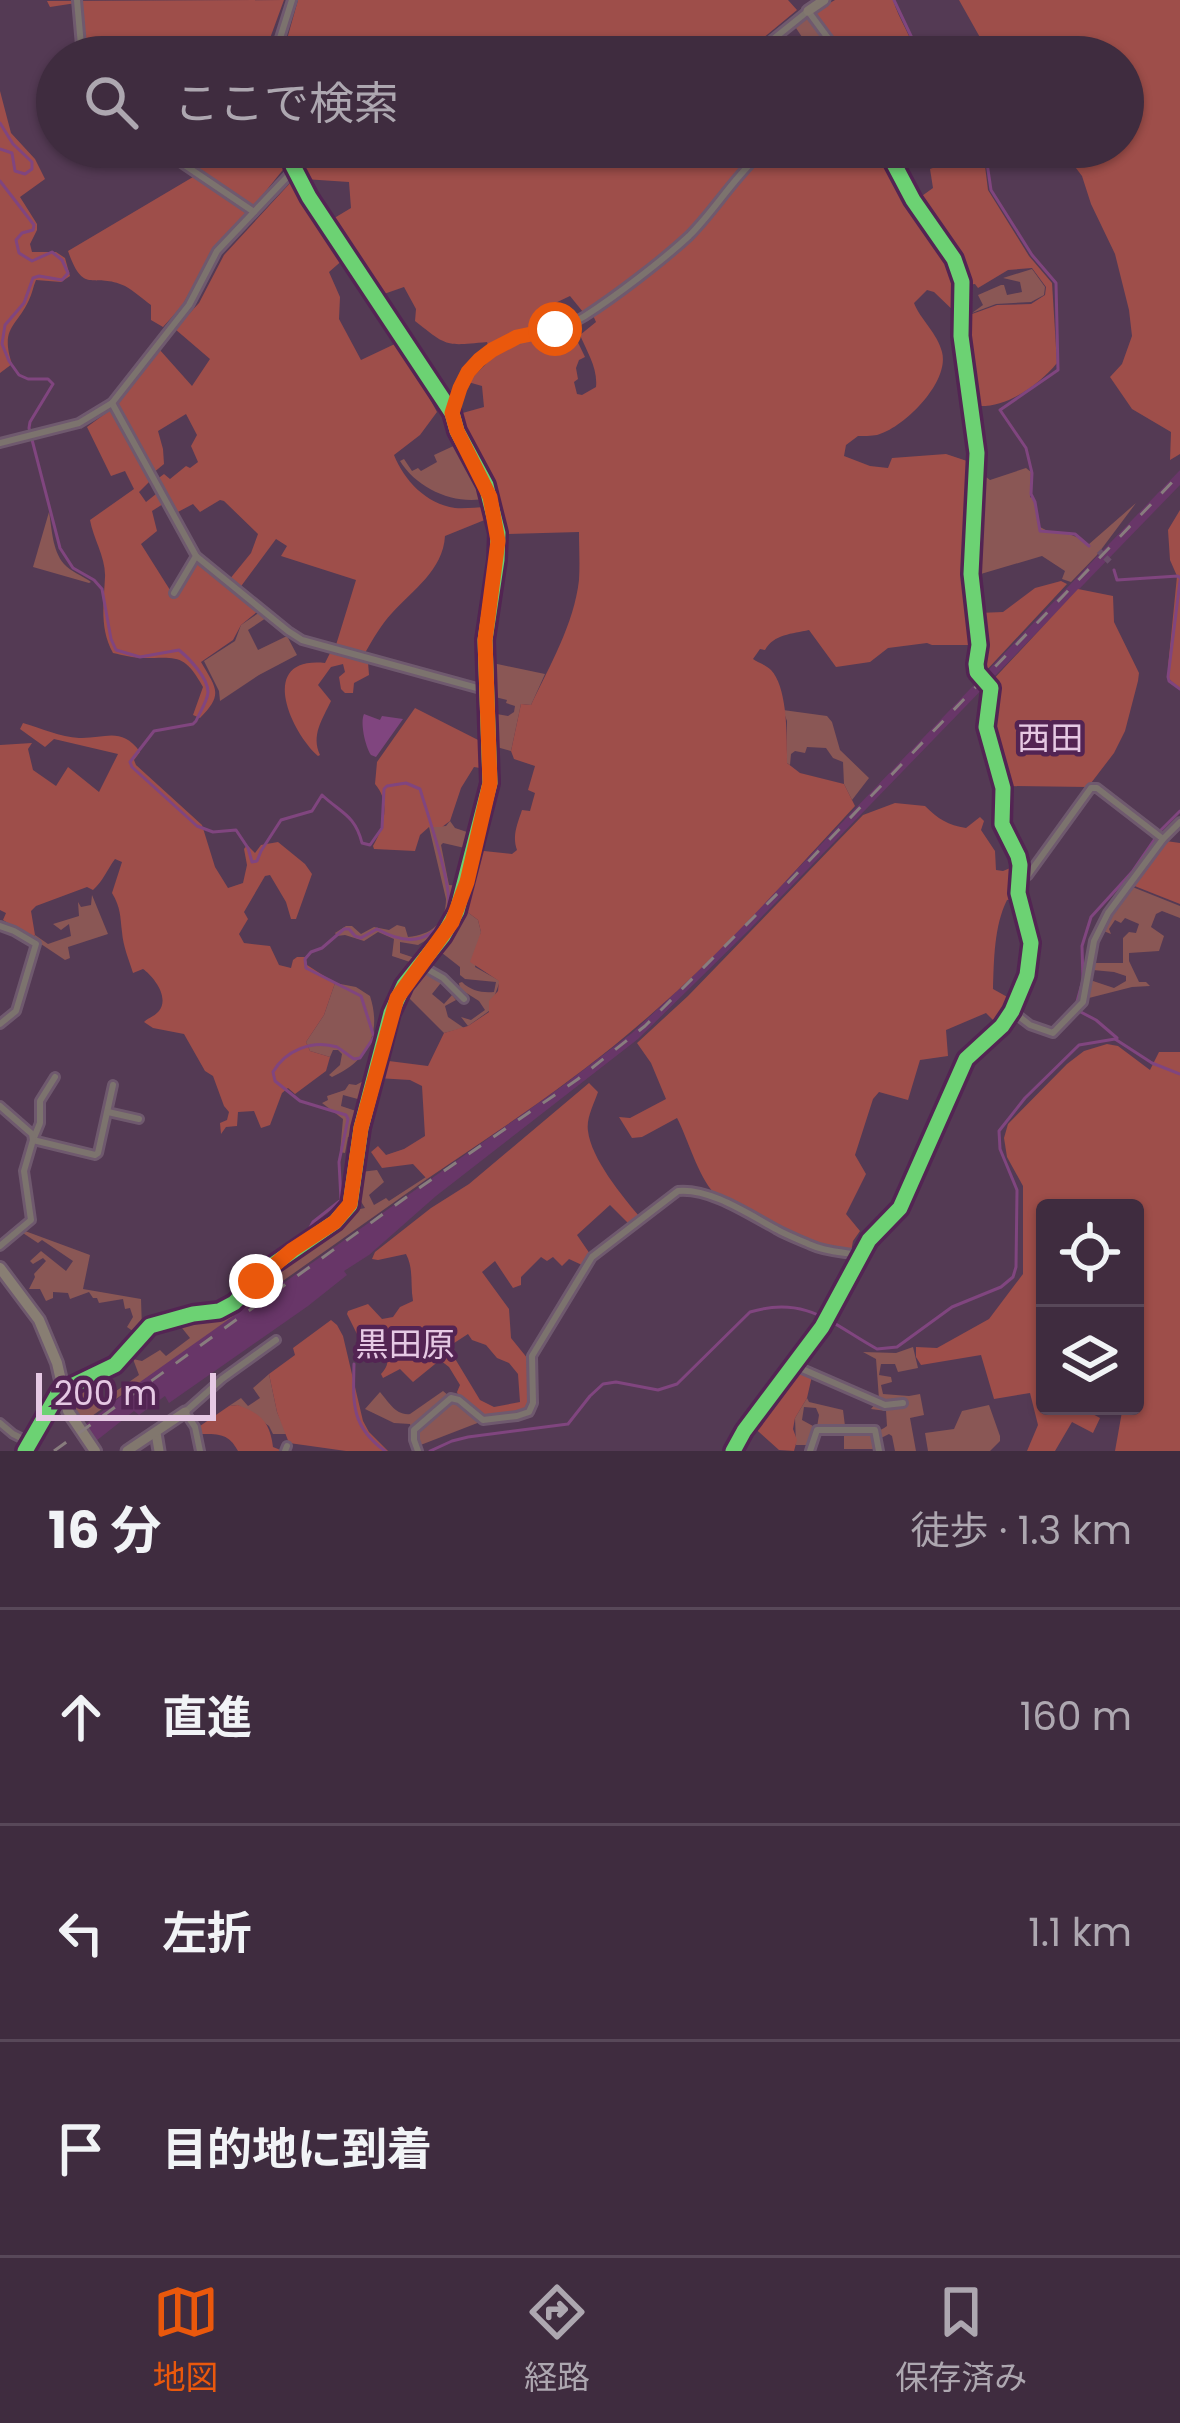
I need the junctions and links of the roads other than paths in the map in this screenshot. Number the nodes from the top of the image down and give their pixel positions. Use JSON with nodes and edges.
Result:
{"nodes":[{"id":1,"x":77,"y":0,"type":"edge"},
{"id":2,"x":292,"y":0,"type":"edge"},
{"id":3,"x":824,"y":0,"type":"edge"},
{"id":4,"x":808,"y":10,"type":"junction"},
{"id":5,"x":80,"y":36,"type":"edge"},
{"id":6,"x":281,"y":36,"type":"edge"},
{"id":7,"x":776,"y":36,"type":"edge"},
{"id":8,"x":827,"y":36,"type":"edge"},
{"id":9,"x":189,"y":168,"type":"edge"},
{"id":10,"x":292,"y":168,"type":"edge"},
{"id":11,"x":294,"y":168,"type":"edge"},
{"id":12,"x":747,"y":168,"type":"edge"},
{"id":13,"x":896,"y":168,"type":"edge"},
{"id":14,"x":254,"y":212,"type":"junction"},
{"id":15,"x":112,"y":403,"type":"junction"},
{"id":16,"x":452,"y":413,"type":"junction"},
{"id":17,"x":0,"y":442,"type":"edge"},
{"id":18,"x":196,"y":556,"type":"junction"},
{"id":19,"x":174,"y":592,"type":"dead end"},
{"id":20,"x":981,"y":677,"type":"dead end"},
{"id":21,"x":988,"y":685,"type":"dead end"},
{"id":22,"x":488,"y":691,"type":"junction"},
{"id":23,"x":1180,"y":822,"type":"edge"},
{"id":24,"x":1163,"y":838,"type":"junction"},
{"id":25,"x":1019,"y":882,"type":"junction"},
{"id":26,"x":0,"y":926,"type":"edge"},
{"id":27,"x":420,"y":965,"type":"junction"},
{"id":28,"x":464,"y":999,"type":"dead end"},
{"id":29,"x":1012,"y":1011,"type":"junction"},
{"id":30,"x":0,"y":1024,"type":"edge"},
{"id":31,"x":55,"y":1077,"type":"dead end"},
{"id":32,"x":113,"y":1085,"type":"dead end"},
{"id":33,"x":0,"y":1106,"type":"edge"},
{"id":34,"x":108,"y":1112,"type":"junction"},
{"id":35,"x":139,"y":1119,"type":"dead end"},
{"id":36,"x":33,"y":1140,"type":"junction"},
{"id":37,"x":0,"y":1246,"type":"edge"},
{"id":38,"x":859,"y":1256,"type":"junction"},
{"id":39,"x":0,"y":1268,"type":"edge"},
{"id":40,"x":276,"y":1340,"type":"dead end"},
{"id":41,"x":794,"y":1365,"type":"junction"},
{"id":42,"x":62,"y":1389,"type":"junction"},
{"id":43,"x":903,"y":1403,"type":"dead end"},
{"id":44,"x":184,"y":1412,"type":"junction"},
{"id":45,"x":0,"y":1423,"type":"edge"},
{"id":46,"x":155,"y":1433,"type":"junction"},
{"id":47,"x":27,"y":1447,"type":"edge"},
{"id":48,"x":418,"y":1450,"type":"edge"},
{"id":49,"x":95,"y":1451,"type":"edge"},
{"id":50,"x":127,"y":1451,"type":"edge"},
{"id":51,"x":159,"y":1451,"type":"edge"},
{"id":52,"x":200,"y":1451,"type":"edge"},
{"id":53,"x":733,"y":1451,"type":"edge"},
{"id":54,"x":810,"y":1451,"type":"edge"},
{"id":55,"x":879,"y":1451,"type":"edge"}],
"edges":[{"from":1,"to":5,"type":"street"},
{"from":2,"to":6,"type":"street"},
{"from":3,"to":4,"type":"street"},
{"from":4,"to":7,"type":"street"},
{"from":4,"to":8,"type":"street"},
{"from":9,"to":14,"type":"street"},
{"from":10,"to":14,"type":"street"},
{"from":11,"to":16,"type":"street"},
{"from":12,"to":16,"type":"street"},
{"from":13,"to":20,"type":"street"},
{"from":14,"to":15,"type":"street"},
{"from":15,"to":17,"type":"street"},
{"from":15,"to":18,"type":"street"},
{"from":16,"to":22,"type":"street"},
{"from":18,"to":19,"type":"street"},
{"from":18,"to":22,"type":"street"},
{"from":21,"to":25,"type":"street"},
{"from":22,"to":27,"type":"street"},
{"from":23,"to":24,"type":"street"},
{"from":24,"to":25,"type":"street"},
{"from":24,"to":29,"type":"street"},
{"from":25,"to":29,"type":"street"},
{"from":26,"to":30,"type":"street"},
{"from":27,"to":28,"type":"street"},
{"from":27,"to":42,"type":"street"},
{"from":29,"to":38,"type":"street"},
{"from":31,"to":36,"type":"street"},
{"from":32,"to":34,"type":"street"},
{"from":33,"to":36,"type":"street"},
{"from":34,"to":35,"type":"street"},
{"from":34,"to":36,"type":"street"},
{"from":36,"to":37,"type":"street"},
{"from":38,"to":41,"type":"street"},
{"from":38,"to":48,"type":"street"},
{"from":39,"to":42,"type":"main road"},
{"from":40,"to":44,"type":"street"},
{"from":41,"to":43,"type":"street"},
{"from":41,"to":53,"type":"street"},
{"from":42,"to":47,"type":"street"},
{"from":42,"to":49,"type":"main road"},
{"from":44,"to":46,"type":"street"},
{"from":44,"to":52,"type":"street"},
{"from":45,"to":47,"type":"street"},
{"from":46,"to":50,"type":"street"},
{"from":46,"to":51,"type":"street"},
{"from":54,"to":55,"type":"street"}]}
